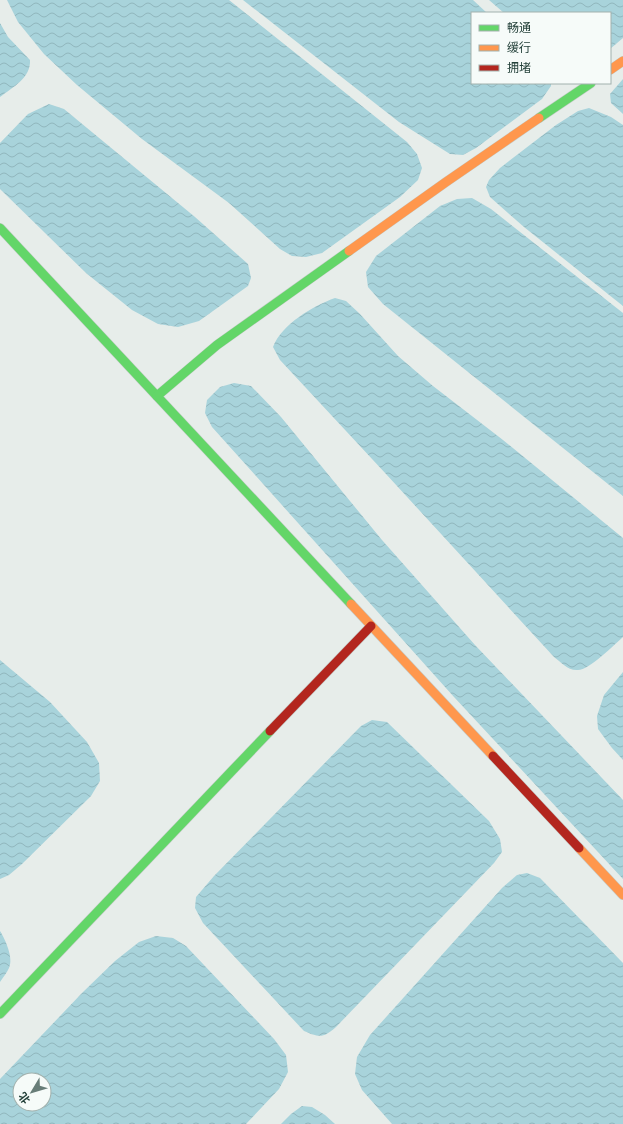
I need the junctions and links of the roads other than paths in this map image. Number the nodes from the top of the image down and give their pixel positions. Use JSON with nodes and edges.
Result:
{"nodes":[{"id":1,"x":623,"y":61,"type":"edge"},
{"id":2,"x":611,"y":69,"type":"edge"},
{"id":3,"x":590,"y":84,"type":"edge"},
{"id":4,"x":0,"y":228,"type":"edge"},
{"id":5,"x":157,"y":396,"type":"junction"},
{"id":6,"x":371,"y":626,"type":"junction"},
{"id":7,"x":623,"y":895,"type":"edge"},
{"id":8,"x":0,"y":1014,"type":"edge"}],
"edges":[{"from":1,"to":2,"type":"street"},
{"from":3,"to":5,"type":"street"},
{"from":4,"to":5,"type":"street"},
{"from":5,"to":6,"type":"street"},
{"from":6,"to":7,"type":"street"},
{"from":6,"to":8,"type":"street"}]}
